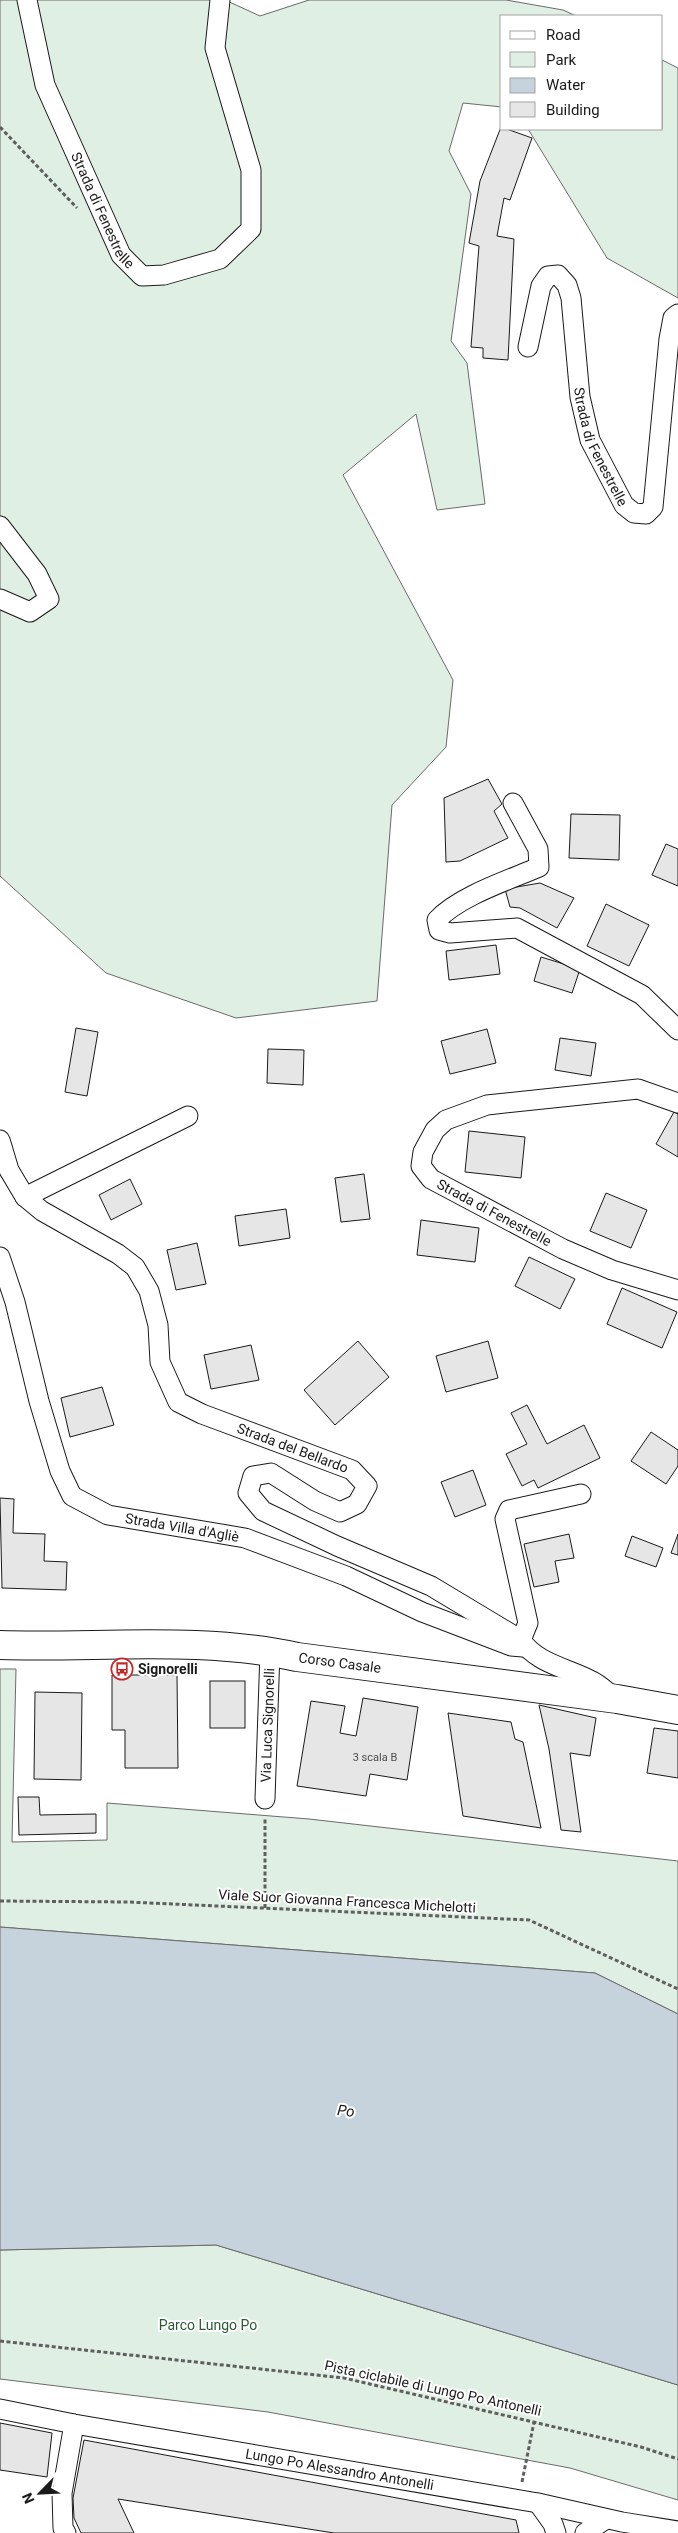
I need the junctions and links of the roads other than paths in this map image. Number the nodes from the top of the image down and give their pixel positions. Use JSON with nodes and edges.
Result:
{"nodes":[{"id":1,"x":27,"y":0,"type":"edge"},
{"id":2,"x":220,"y":0,"type":"edge"},
{"id":3,"x":678,"y":314,"type":"edge"},
{"id":4,"x":528,"y":347,"type":"dead end"},
{"id":5,"x":0,"y":526,"type":"edge"},
{"id":6,"x":0,"y":599,"type":"edge"},
{"id":7,"x":513,"y":803,"type":"dead end"},
{"id":8,"x":678,"y":1030,"type":"edge"},
{"id":9,"x":678,"y":1103,"type":"edge"},
{"id":10,"x":188,"y":1116,"type":"dead end"},
{"id":11,"x":0,"y":1140,"type":"edge"},
{"id":12,"x":24,"y":1197,"type":"junction"},
{"id":13,"x":0,"y":1257,"type":"edge"},
{"id":14,"x":678,"y":1290,"type":"edge"},
{"id":15,"x":581,"y":1494,"type":"dead end"},
{"id":16,"x":524,"y":1644,"type":"junction"},
{"id":17,"x":0,"y":1645,"type":"edge"},
{"id":18,"x":270,"y":1651,"type":"junction"},
{"id":19,"x":617,"y":1699,"type":"junction"},
{"id":20,"x":678,"y":1710,"type":"edge"},
{"id":21,"x":265,"y":1800,"type":"road end"},
{"id":22,"x":0,"y":2409,"type":"edge"},
{"id":23,"x":74,"y":2424,"type":"junction"},
{"id":24,"x":538,"y":2503,"type":"junction"},
{"id":25,"x":613,"y":2524,"type":"edge"},
{"id":26,"x":678,"y":2531,"type":"edge"},
{"id":27,"x":66,"y":2533,"type":"edge"},
{"id":28,"x":556,"y":2533,"type":"edge"},
{"id":29,"x":584,"y":2533,"type":"edge"}],
"edges":[{"from":1,"to":2,"type":"street","name":"Strada di Fenestrelle"},
{"from":3,"to":4,"type":"street","name":"Strada di Fenestrelle"},
{"from":5,"to":6,"type":"street"},
{"from":7,"to":8,"type":"street"},
{"from":9,"to":14,"type":"street","name":"Strada di Fenestrelle"},
{"from":10,"to":12,"type":"street"},
{"from":11,"to":12,"type":"street","name":"Strada del Bellardo"},
{"from":12,"to":16,"type":"street","name":"Strada del Bellardo"},
{"from":13,"to":16,"type":"street","name":"Strada Villa d'Agliè"},
{"from":15,"to":16,"type":"street"},
{"from":16,"to":19,"type":"street","name":"Strada del Bellardo"},
{"from":17,"to":18,"type":"main road","name":"Corso Casale"},
{"from":18,"to":19,"type":"main road","name":"Corso Casale"},
{"from":18,"to":21,"type":"street","name":"Via Luca Signorelli"},
{"from":19,"to":20,"type":"main road","name":"Corso Casale"},
{"from":22,"to":23,"type":"street","name":"Lungo Po Alessandro Antonelli"},
{"from":23,"to":24,"type":"street","name":"Lungo Po Alessandro Antonelli"},
{"from":23,"to":27,"type":"street"},
{"from":24,"to":25,"type":"street","name":"Lungo Po Alessandro Antonelli"},
{"from":24,"to":28,"type":"street"},
{"from":25,"to":26,"type":"street","name":"Lungo Po Alessandro Antonelli"},
{"from":25,"to":29,"type":"street"}]}
